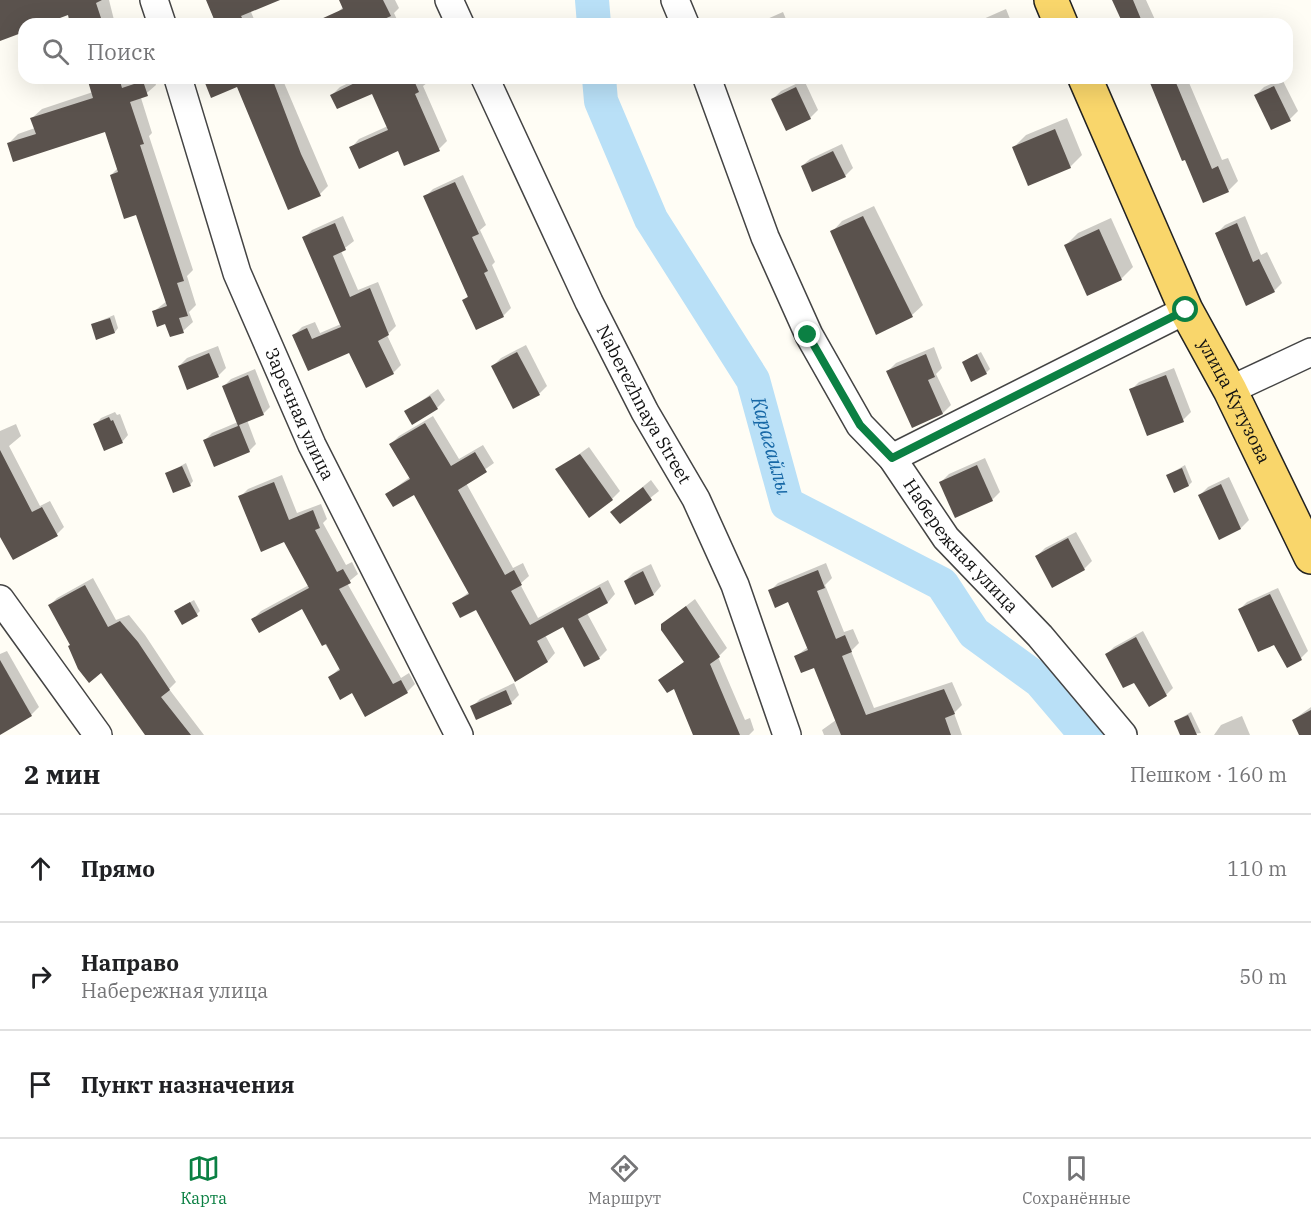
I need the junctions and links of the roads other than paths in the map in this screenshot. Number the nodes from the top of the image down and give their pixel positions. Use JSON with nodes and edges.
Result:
{"nodes":[{"id":1,"x":154,"y":0,"type":"edge"},
{"id":2,"x":449,"y":0,"type":"edge"},
{"id":3,"x":675,"y":0,"type":"edge"},
{"id":4,"x":1051,"y":0,"type":"edge"},
{"id":5,"x":160,"y":18,"type":"edge"},
{"id":6,"x":457,"y":18,"type":"edge"},
{"id":7,"x":682,"y":18,"type":"edge"},
{"id":8,"x":1058,"y":18,"type":"edge"},
{"id":9,"x":180,"y":84,"type":"edge"},
{"id":10,"x":488,"y":84,"type":"edge"},
{"id":11,"x":709,"y":84,"type":"edge"},
{"id":12,"x":1088,"y":84,"type":"edge"},
{"id":13,"x":1186,"y":310,"type":"junction"},
{"id":14,"x":1311,"y":352,"type":"edge"},
{"id":15,"x":1230,"y":390,"type":"junction"},
{"id":16,"x":892,"y":458,"type":"junction"},
{"id":17,"x":1311,"y":557,"type":"edge"},
{"id":18,"x":0,"y":598,"type":"edge"},
{"id":19,"x":98,"y":735,"type":"edge"},
{"id":20,"x":459,"y":735,"type":"edge"},
{"id":21,"x":787,"y":735,"type":"edge"},
{"id":22,"x":1123,"y":735,"type":"edge"}],
"edges":[{"from":1,"to":5,"type":"street"},
{"from":2,"to":6,"type":"street"},
{"from":3,"to":7,"type":"street"},
{"from":4,"to":8,"type":"main road"},
{"from":9,"to":20,"type":"street","name":"Заречная улица"},
{"from":10,"to":21,"type":"street","name":"Naberezhnaya Street"},
{"from":11,"to":16,"type":"street","name":"Набережная улица"},
{"from":12,"to":13,"type":"main road","name":"улица Кутузова"},
{"from":13,"to":15,"type":"main road","name":"улица Кутузова"},
{"from":13,"to":16,"type":"street"},
{"from":14,"to":15,"type":"street"},
{"from":15,"to":17,"type":"main road","name":"улица Кутузова"},
{"from":16,"to":22,"type":"street","name":"Набережная улица"},
{"from":18,"to":19,"type":"street"}]}
